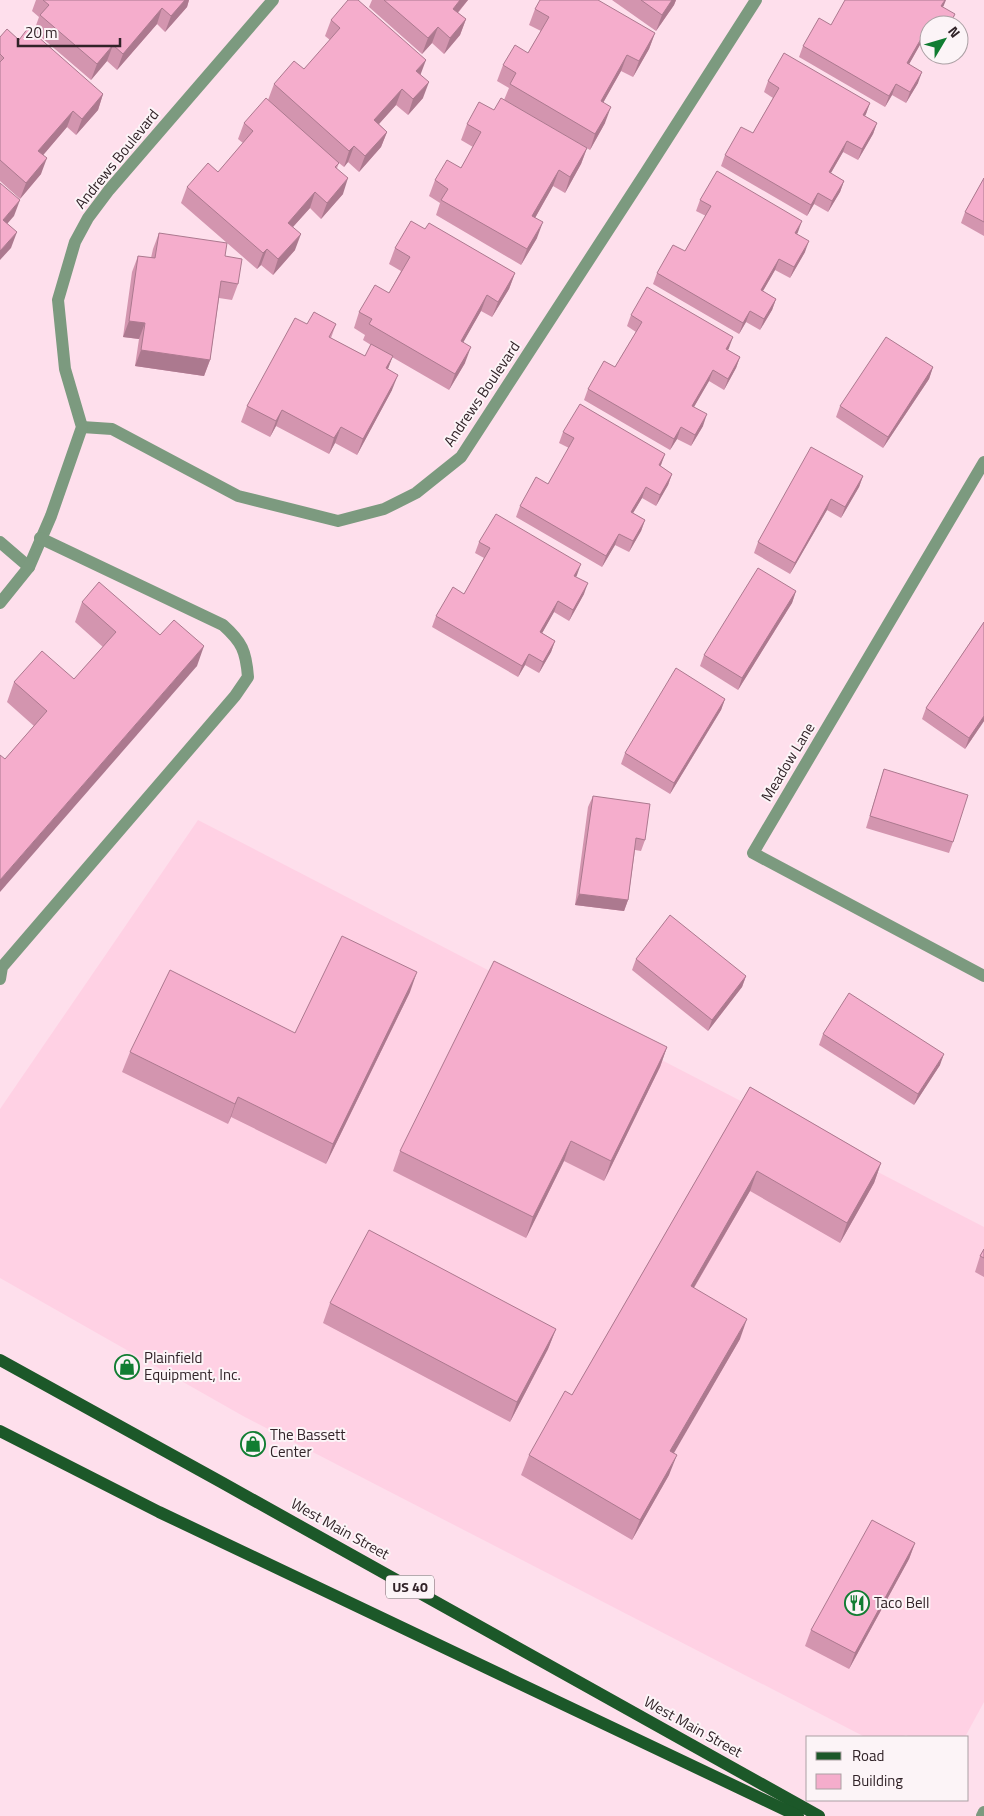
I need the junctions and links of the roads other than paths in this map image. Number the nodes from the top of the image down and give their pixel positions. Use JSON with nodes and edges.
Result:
{"nodes":[{"id":1,"x":273,"y":0,"type":"edge"},
{"id":2,"x":756,"y":0,"type":"edge"},
{"id":3,"x":82,"y":427,"type":"junction"},
{"id":4,"x":984,"y":462,"type":"edge"},
{"id":5,"x":40,"y":538,"type":"junction"},
{"id":6,"x":0,"y":542,"type":"edge"},
{"id":7,"x":29,"y":567,"type":"junction"},
{"id":8,"x":0,"y":603,"type":"edge"},
{"id":9,"x":984,"y":976,"type":"edge"},
{"id":10,"x":0,"y":978,"type":"edge"},
{"id":11,"x":0,"y":1360,"type":"edge"},
{"id":12,"x":0,"y":1430,"type":"edge"},
{"id":13,"x":984,"y":1812,"type":"edge"},
{"id":14,"x":798,"y":1816,"type":"edge"},
{"id":15,"x":819,"y":1816,"type":"edge"},
{"id":16,"x":982,"y":1816,"type":"edge"}],
"edges":[{"from":1,"to":3,"type":"street","name":"Andrews Boulevard"},
{"from":2,"to":3,"type":"street","name":"Andrews Boulevard"},
{"from":3,"to":5,"type":"street"},
{"from":4,"to":9,"type":"street","name":"Meadow Lane"},
{"from":5,"to":7,"type":"street"},
{"from":5,"to":10,"type":"street"},
{"from":6,"to":7,"type":"street"},
{"from":7,"to":8,"type":"street"},
{"from":11,"to":15,"type":"main road","name":"West Main Street","number":"US 40"},
{"from":12,"to":14,"type":"main road","number":"US 40"},
{"from":13,"to":16,"type":"street"}]}
